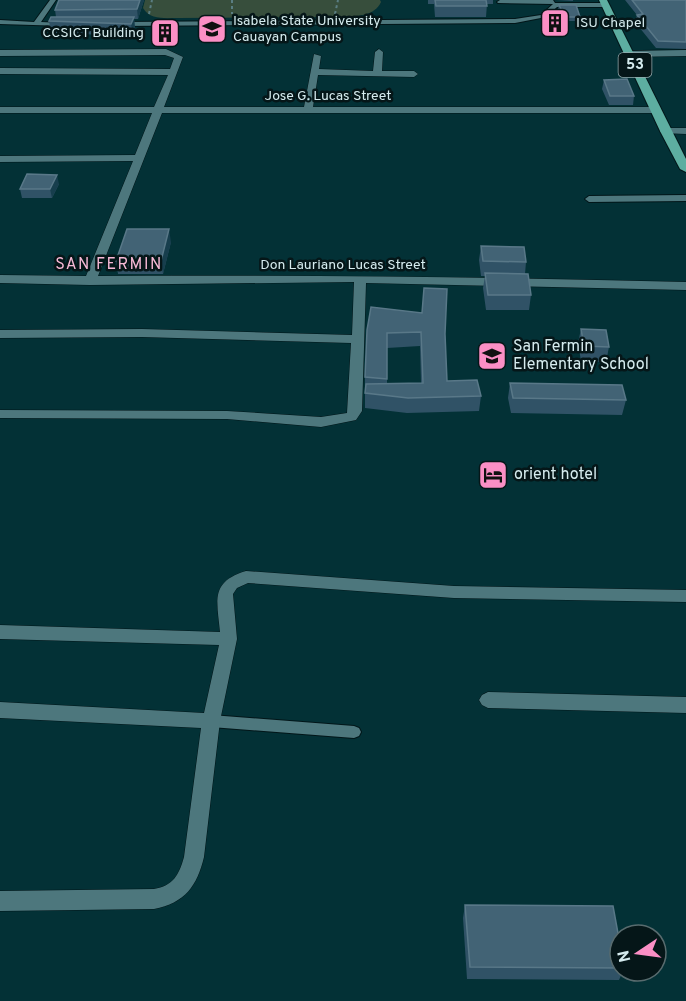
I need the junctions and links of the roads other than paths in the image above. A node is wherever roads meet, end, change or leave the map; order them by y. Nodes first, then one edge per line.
1 (53, 0) edge
2 (500, 2) dead end
3 (554, 2) edge
4 (604, 3) edge
5 (0, 22) edge
6 (36, 24) junction
7 (113, 24) edge
8 (78, 25) edge
9 (379, 52) dead end
10 (0, 53) edge
11 (686, 53) edge
12 (42, 54) junction
13 (630, 54) junction
14 (317, 56) dead end
15 (0, 71) edge
16 (21, 71) junction
17 (173, 72) junction
18 (314, 72) junction
19 (377, 74) junction
20 (414, 74) dead end
21 (308, 109) junction
22 (0, 110) edge
23 (159, 110) junction
24 (656, 110) junction
25 (665, 131) junction
26 (686, 131) edge
27 (140, 158) junction
28 (0, 159) edge
29 (686, 169) edge
30 (686, 198) edge
31 (589, 199) dead end
32 (0, 279) edge
33 (360, 280) junction
34 (90, 281) junction
35 (686, 286) edge
36 (0, 334) edge
37 (357, 339) junction
38 (0, 414) edge
39 (686, 596) edge
40 (0, 632) edge
41 (229, 639) junction
42 (488, 700) dead end
43 (686, 705) edge
44 (0, 710) edge
45 (211, 721) junction
46 (354, 732) dead end
47 (0, 901) edge

1 - 6 lane
2 - 3 lane
3 - 4 lane
3 - 7 lane
4 - 13 highway, 53
5 - 6 lane
6 - 8 lane
9 - 19 street
10 - 12 street
11 - 13 street
12 - 16 street
12 - 17 street
13 - 24 highway, 53
14 - 18 street
15 - 16 street
16 - 17 street
17 - 23 street
18 - 19 street
18 - 21 street
19 - 20 street
21 - 23 street, Jose G. Lucas Street
21 - 24 street, Jose G. Lucas Street
22 - 23 street, Jose G. Lucas Street
23 - 27 street
24 - 25 highway, 53
25 - 26 street
25 - 29 highway, 53
27 - 28 street
27 - 34 street
30 - 31 lane
32 - 34 street, Don Lauriano Lucas Street
33 - 34 street, Don Lauriano Lucas Street
33 - 35 street, Don Lauriano Lucas Street
33 - 37 street
36 - 37 street
37 - 38 street
39 - 41 street
40 - 41 street
41 - 45 street
42 - 43 street
44 - 45 street
45 - 46 lane
45 - 47 street

